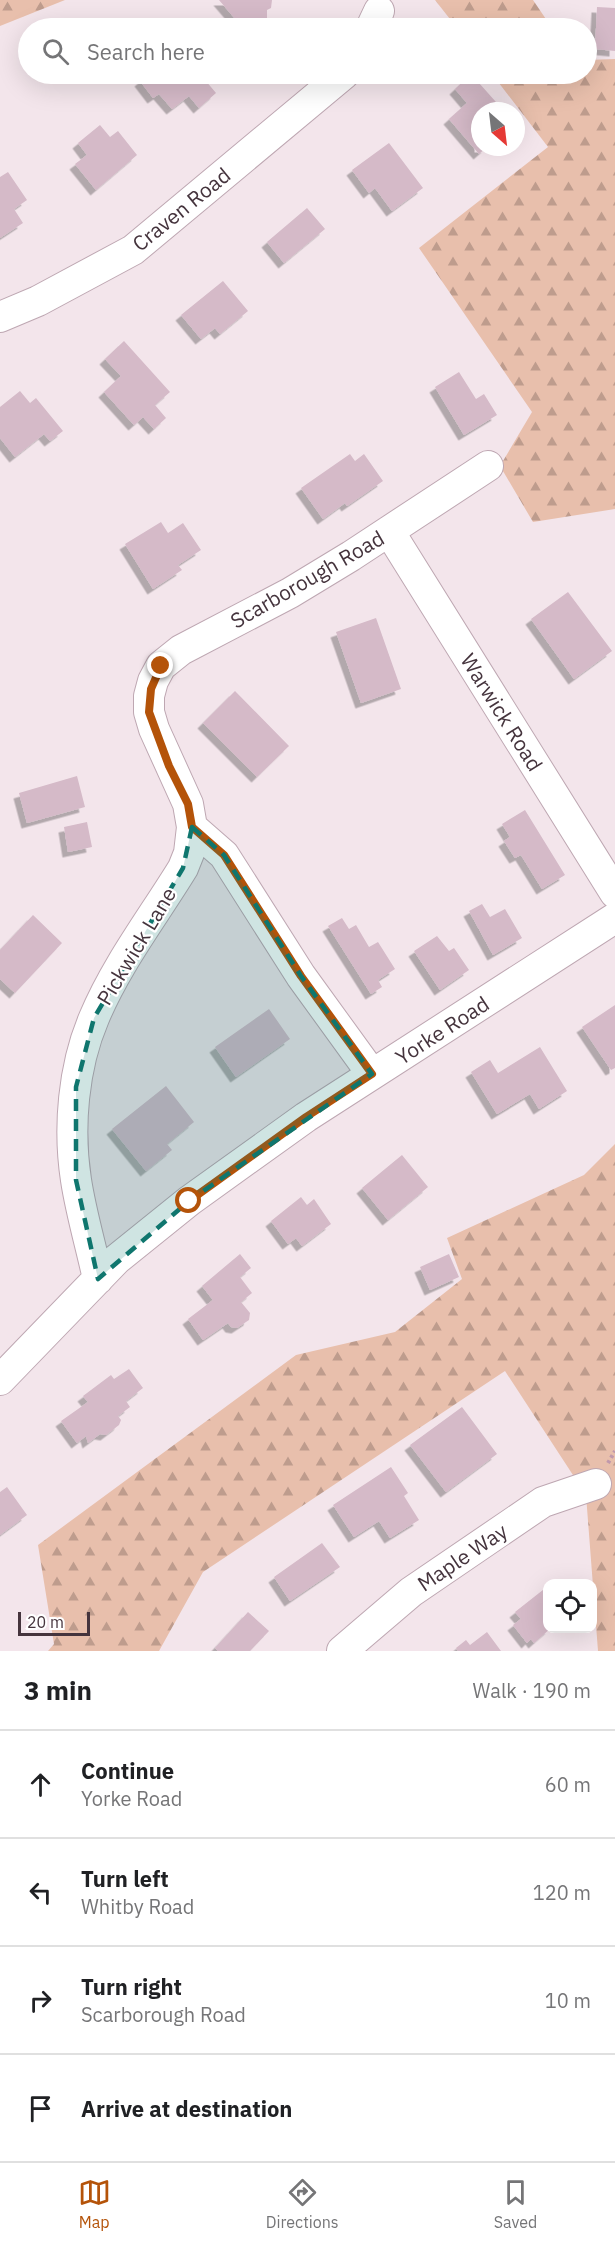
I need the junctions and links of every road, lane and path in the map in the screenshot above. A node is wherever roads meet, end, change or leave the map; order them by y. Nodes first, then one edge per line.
1 (332, 84) edge
2 (0, 317) edge
3 (488, 466) dead end
4 (389, 531) junction
5 (192, 827) junction
6 (615, 893) edge
7 (615, 918) edge
8 (372, 1074) junction
9 (98, 1279) junction
10 (0, 1380) edge
11 (596, 1484) dead end
12 (342, 1651) edge

1 - 2 street, Craven Road
3 - 4 street, Scarborough Road
4 - 5 street, Scarborough Road
4 - 6 street, Warwick Road
5 - 8 street
5 - 9 street, Pickwick Lane
7 - 8 street, Yorke Road
8 - 9 street, Yorke Road
9 - 10 street, Yorke Road
11 - 12 street, Maple Way

